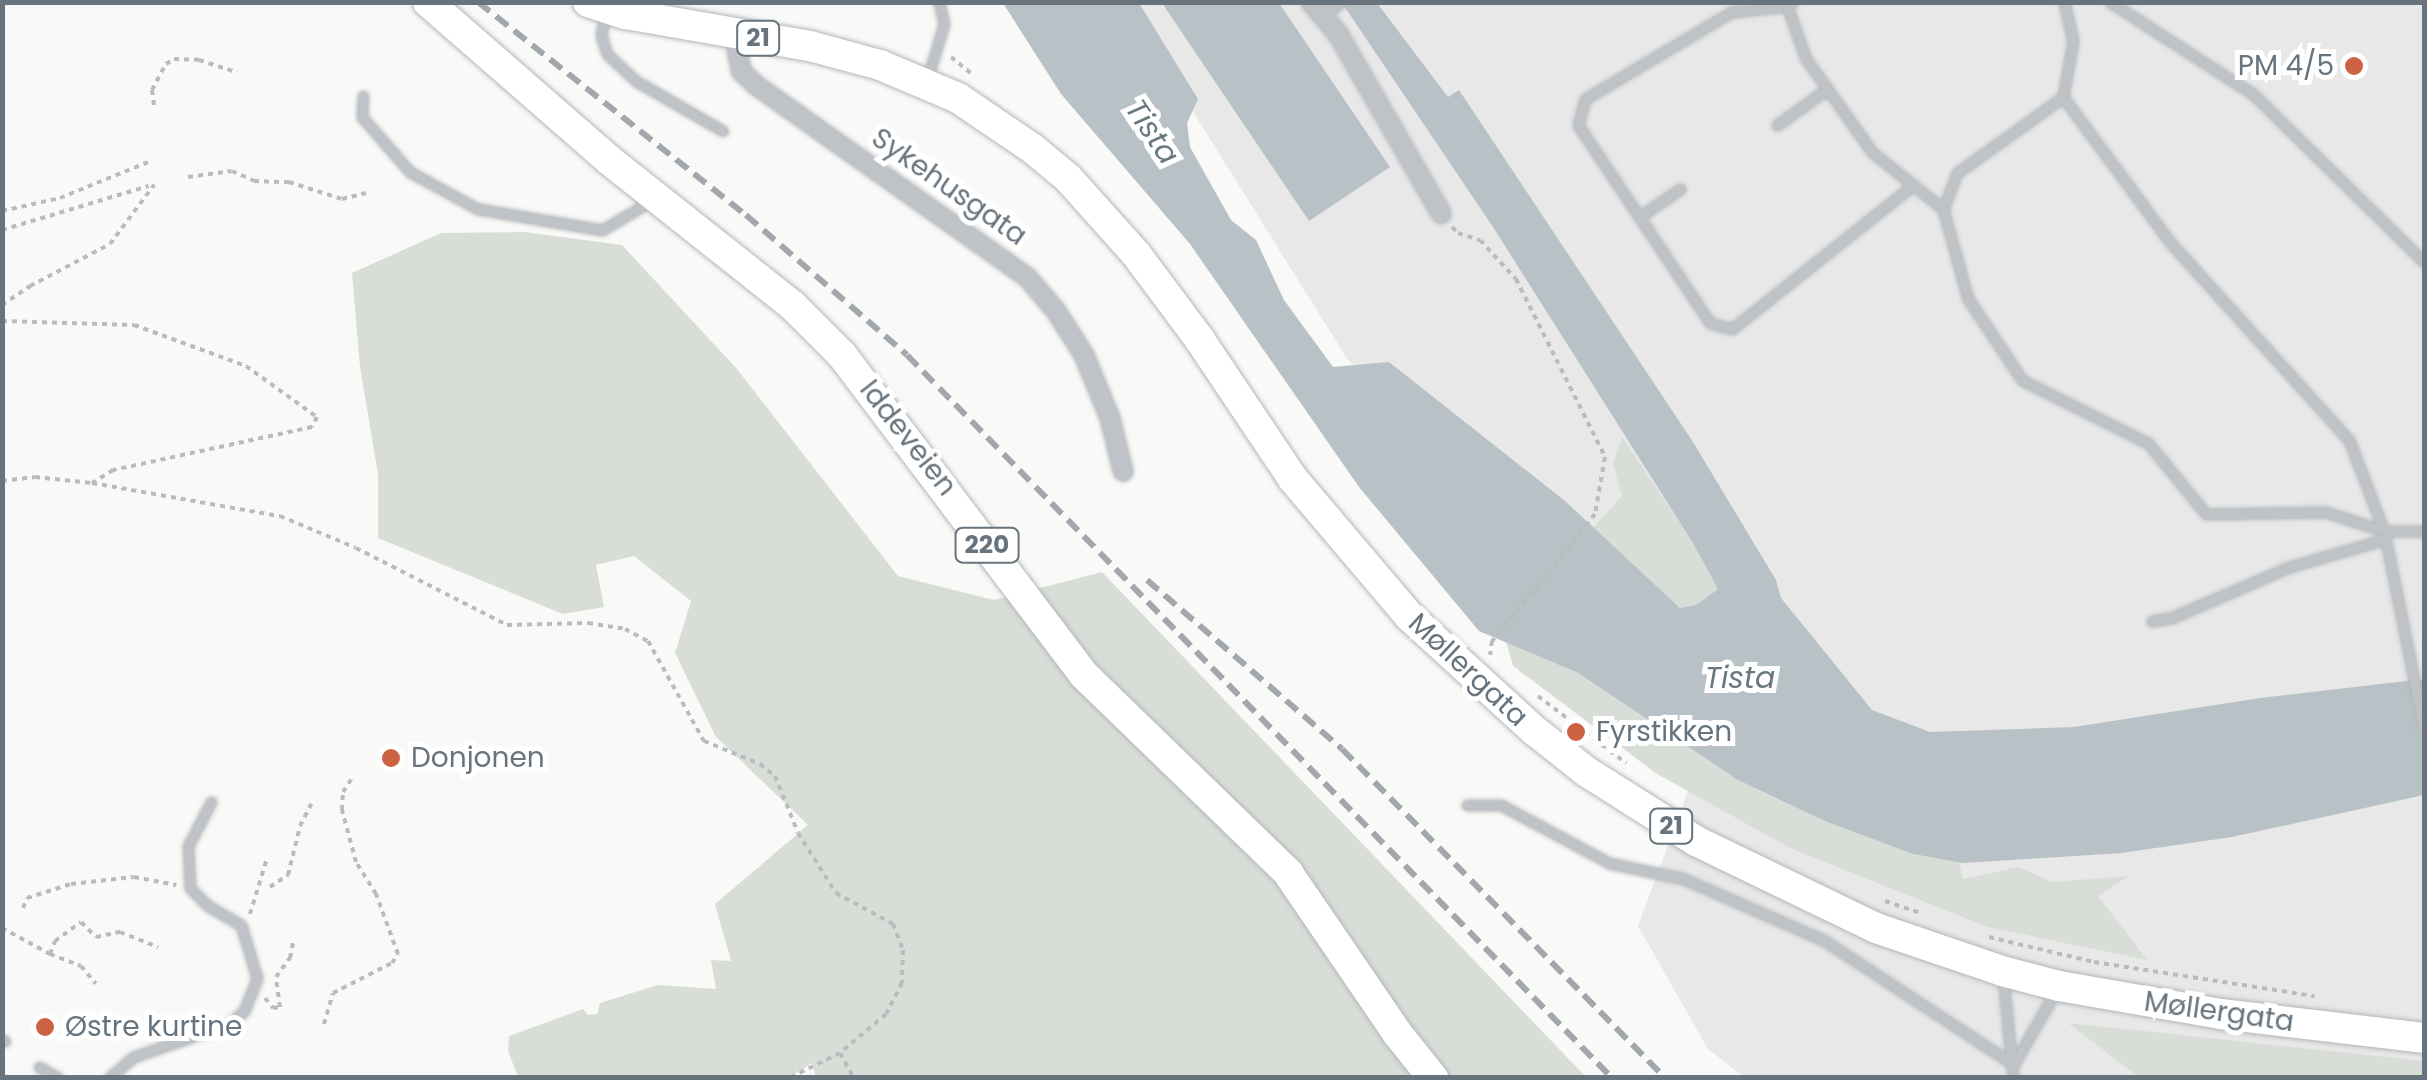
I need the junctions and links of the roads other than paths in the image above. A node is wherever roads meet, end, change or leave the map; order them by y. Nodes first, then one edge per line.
1 (428, 2) edge
2 (939, 2) edge
3 (2064, 2) edge
4 (2110, 2) edge
5 (1790, 4) edge
6 (597, 6) edge
7 (1328, 7) edge
8 (734, 34) junction
9 (926, 83) junction
10 (1827, 89) junction
11 (363, 96) dead end
12 (2063, 96) junction
13 (1777, 124) dead end
14 (723, 130) dead end
15 (1912, 185) junction
16 (1680, 190) dead end
17 (656, 195) junction
18 (1943, 209) junction
19 (1441, 214) road end
20 (1639, 216) junction
21 (2424, 262) edge
22 (1123, 471) dead end
23 (2424, 531) edge
24 (2385, 535) junction
25 (2152, 621) dead end
26 (2424, 729) edge
27 (211, 802) dead end
28 (1467, 805) dead end
29 (2002, 971) junction
30 (2059, 986) junction
31 (2424, 1038) edge
32 (2013, 1064) junction
33 (39, 1066) dead end
34 (58, 1078) edge
35 (109, 1078) edge
36 (1432, 1078) edge
37 (2012, 1078) edge

1 - 17 main road, Iddeveien / 220
2 - 9 lane
3 - 12 lane
4 - 21 lane
5 - 10 lane
5 - 20 lane
6 - 8 main road, 21
6 - 14 lane
7 - 19 street
8 - 9 main road, 21
8 - 22 street, Sykehusgata
9 - 29 main road, Møllergata / 21
10 - 13 lane
10 - 15 lane
11 - 17 lane
12 - 18 lane
12 - 24 lane
15 - 18 lane
15 - 20 lane
16 - 20 lane
17 - 36 main road, Iddeveien / 220
18 - 24 lane
23 - 24 lane
24 - 25 lane
24 - 26 lane
27 - 35 lane
28 - 32 lane
29 - 30 main road, Møllergata / 21
29 - 32 lane
30 - 31 main road, Møllergata / 21
30 - 32 lane
32 - 37 lane
33 - 34 lane

